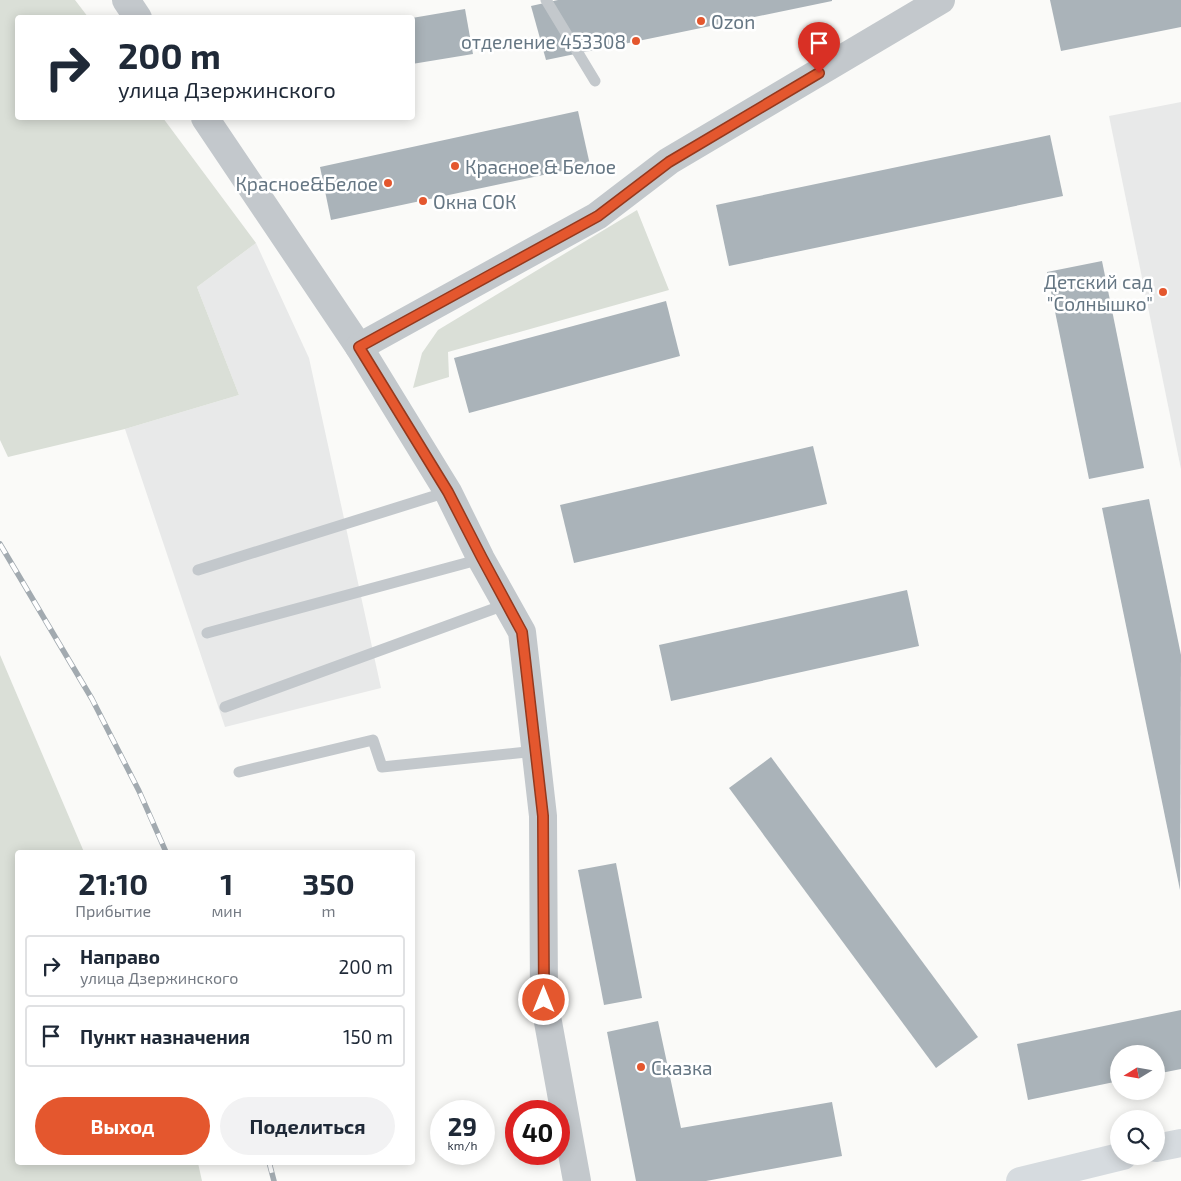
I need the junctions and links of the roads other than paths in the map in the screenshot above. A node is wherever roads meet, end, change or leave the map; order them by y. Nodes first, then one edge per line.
1 (126, 0) edge
2 (546, 0) edge
3 (941, 0) edge
4 (136, 15) edge
5 (595, 81) dead end
6 (206, 120) edge
7 (359, 347) junction
8 (448, 492) junction
9 (482, 558) junction
10 (198, 570) dead end
11 (507, 604) junction
12 (207, 633) dead end
13 (225, 707) dead end
14 (536, 751) junction
15 (239, 772) dead end
16 (1181, 1142) edge
17 (1165, 1146) edge
18 (1110, 1159) edge
19 (577, 1181) edge
20 (1020, 1181) edge

1 - 4 street
2 - 5 lane
3 - 7 street
6 - 7 street
7 - 8 street
8 - 9 street
8 - 10 lane
9 - 11 street
9 - 12 lane
11 - 13 lane
11 - 14 street
14 - 15 lane
14 - 19 street
16 - 17 main road
18 - 20 main road

